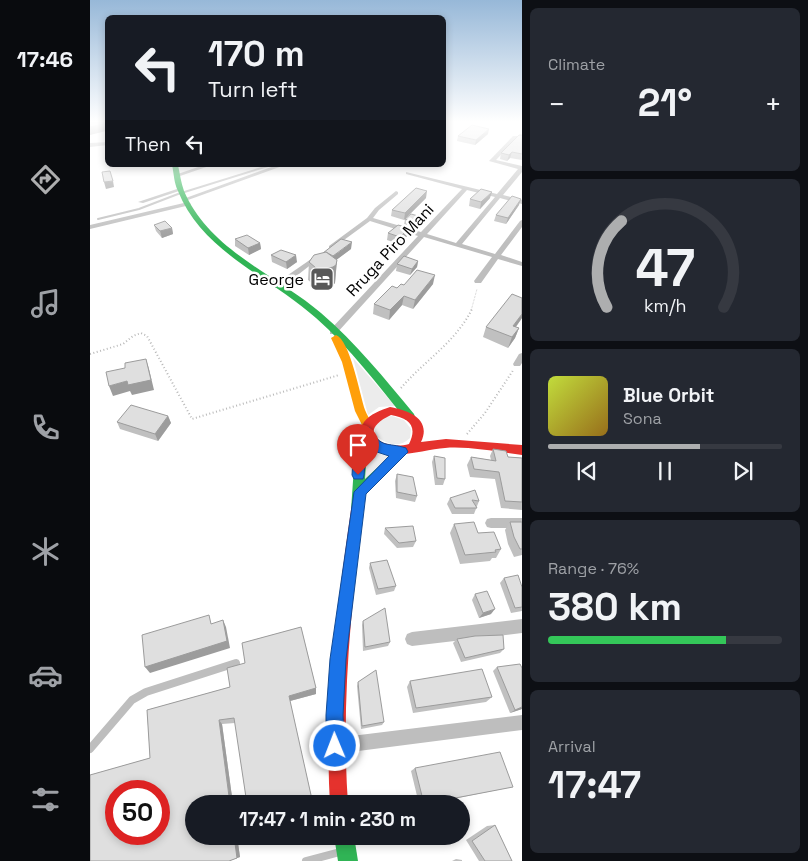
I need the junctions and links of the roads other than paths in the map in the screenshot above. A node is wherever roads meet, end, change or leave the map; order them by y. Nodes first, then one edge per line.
1 (497, 162) edge
2 (197, 167) edge
3 (276, 167) edge
4 (522, 168) edge
5 (175, 171) edge
6 (408, 173) dead end
7 (466, 188) junction
8 (396, 193) dead end
9 (498, 196) junction
10 (184, 197) junction
11 (141, 202) dead end
12 (522, 202) edge
13 (370, 219) junction
14 (522, 222) edge
15 (90, 227) edge
16 (423, 235) junction
17 (458, 245) junction
18 (497, 256) junction
19 (522, 264) edge
20 (478, 281) road end
21 (278, 286) junction
22 (334, 332) junction
23 (410, 417) junction
24 (419, 427) junction
25 (366, 428) junction
26 (446, 443) junction
27 (407, 450) junction
28 (522, 450) edge
29 (360, 492) junction
30 (491, 523) dead end
31 (522, 523) edge
32 (522, 626) edge
33 (412, 639) dead end
34 (236, 663) edge
35 (522, 722) edge
36 (335, 746) junction
37 (90, 749) edge
38 (339, 795) edge
39 (347, 856) edge
40 (306, 861) edge

1 - 4 street
2 - 5 lane
3 - 10 street
4 - 9 street
5 - 10 street
6 - 7 street
7 - 9 street
7 - 16 street, Rruga Piro Mani
8 - 13 street
9 - 12 street
9 - 17 street
10 - 11 street
10 - 15 street
10 - 21 street
13 - 16 street
13 - 21 street
14 - 18 street
16 - 17 street
16 - 22 street, Rruga Piro Mani
17 - 18 street
18 - 19 street
18 - 20 street
21 - 22 street
22 - 23 street
22 - 25 street
23 - 24 street
23 - 25 street
24 - 26 street
24 - 27 street
25 - 27 street
25 - 29 street
26 - 27 street
26 - 28 street
27 - 29 street
29 - 36 street
30 - 31 street
32 - 33 street
34 - 37 lane
35 - 36 street
36 - 38 street
39 - 40 lane

